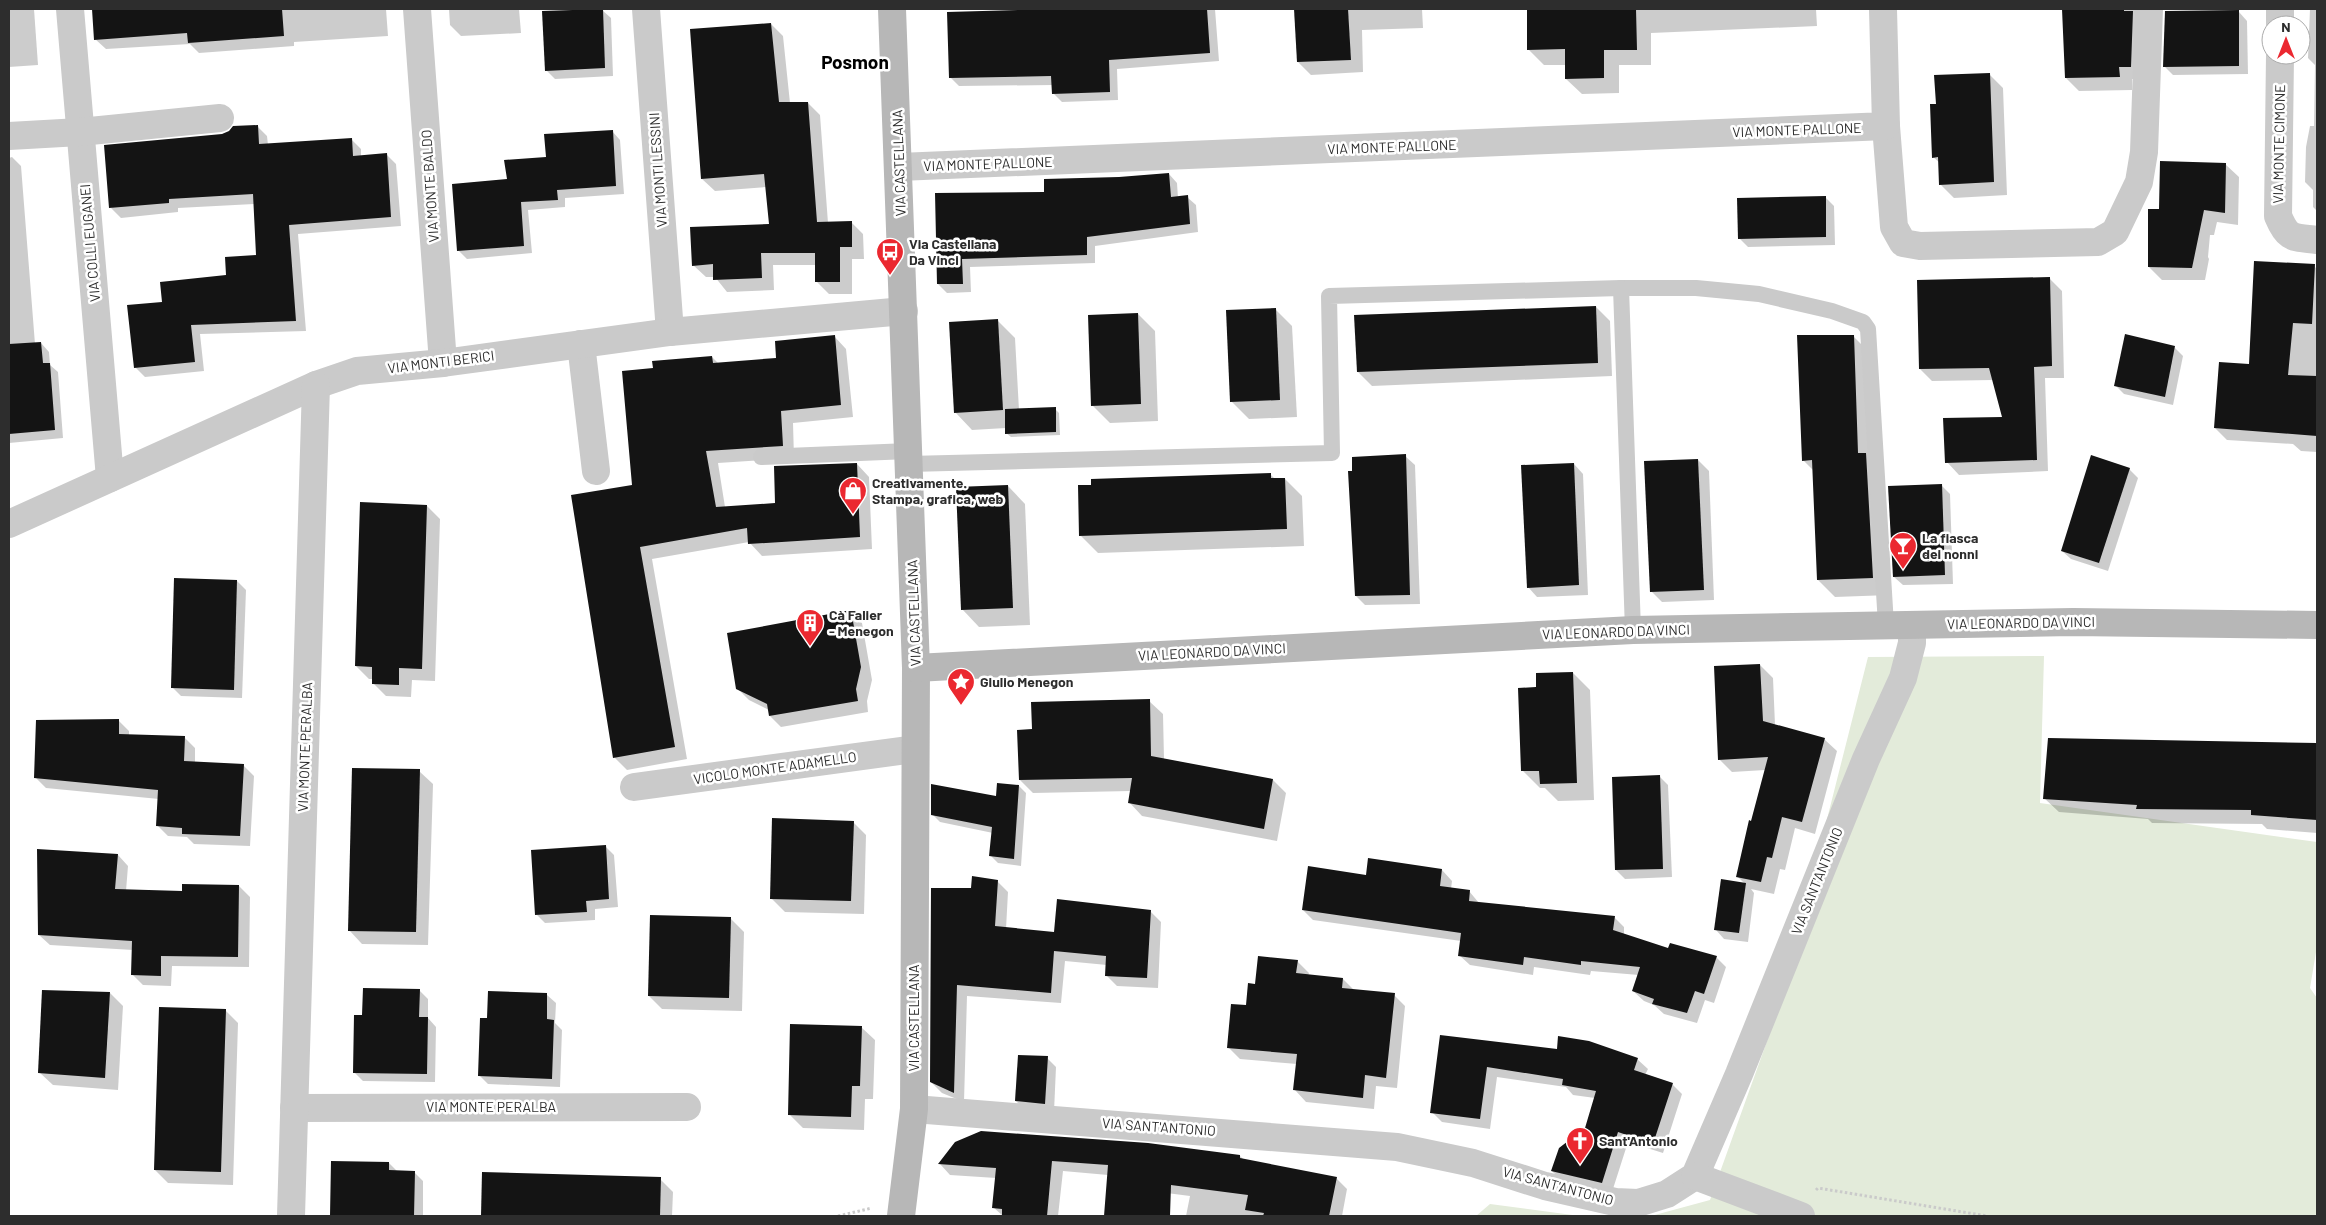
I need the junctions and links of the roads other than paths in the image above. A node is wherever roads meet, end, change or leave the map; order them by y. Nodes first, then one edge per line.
1 (70, 9) edge
2 (417, 9) edge
3 (646, 9) edge
4 (892, 9) edge
5 (1883, 9) edge
6 (2149, 9) edge
7 (2280, 65) edge
8 (220, 118) dead end
9 (1886, 126) junction
10 (80, 132) junction
11 (9, 136) edge
12 (899, 167) junction
13 (2317, 240) edge
14 (1621, 288) junction
15 (904, 311) junction
16 (670, 332) junction
17 (581, 344) junction
18 (443, 363) junction
19 (316, 385) junction
20 (761, 456) dead end
21 (909, 457) junction
22 (596, 471) dead end
23 (110, 478) junction
24 (9, 524) edge
25 (1899, 625) junction
26 (2317, 625) edge
27 (1633, 630) junction
28 (916, 668) junction
29 (916, 749) junction
30 (634, 787) dead end
31 (687, 1107) dead end
32 (294, 1108) junction
33 (914, 1109) junction
34 (1695, 1176) junction
35 (1795, 1214) edge
36 (291, 1216) edge
37 (901, 1216) edge

1 - 10 street, VIA COLLI EUGANEI
2 - 18 street, VIA MONTE BALDO
3 - 16 street, VIA MONTI LESSINI
4 - 12 street, VIA CASTELLANA
5 - 9 street
6 - 9 street
7 - 13 street, VIA MONTE CIMONE
8 - 10 street
9 - 12 street, VIA MONTE PALLONE
10 - 11 street
10 - 23 street, VIA COLLI EUGANEI
12 - 15 street, VIA CASTELLANA
14 - 21 lane
14 - 25 lane
14 - 27 lane
15 - 16 street, VIA MONTI BERICI
15 - 21 street, VIA CASTELLANA
16 - 17 street, VIA MONTI BERICI
17 - 18 street, VIA MONTI BERICI
17 - 22 street
18 - 19 street, VIA MONTI BERICI
19 - 23 street, VIA MONTI BERICI
19 - 32 street, VIA MONTE PERALBA
20 - 21 lane
21 - 28 street, VIA CASTELLANA
23 - 24 street, VIA MONTI BERICI
25 - 26 street, VIA LEONARDO DA VINCI
25 - 27 street, VIA LEONARDO DA VINCI
25 - 34 street, VIA SANT'ANTONIO
27 - 28 street, VIA LEONARDO DA VINCI
28 - 29 street, VIA CASTELLANA
29 - 30 street, VICOLO MONTE ADAMELLO
29 - 33 street, VIA CASTELLANA
31 - 32 street, VIA MONTE PERALBA
32 - 36 street, VIA MONTE PERALBA
33 - 34 street, VIA SANT'ANTONIO
33 - 37 street, VIA CASTELLANA
34 - 35 street

